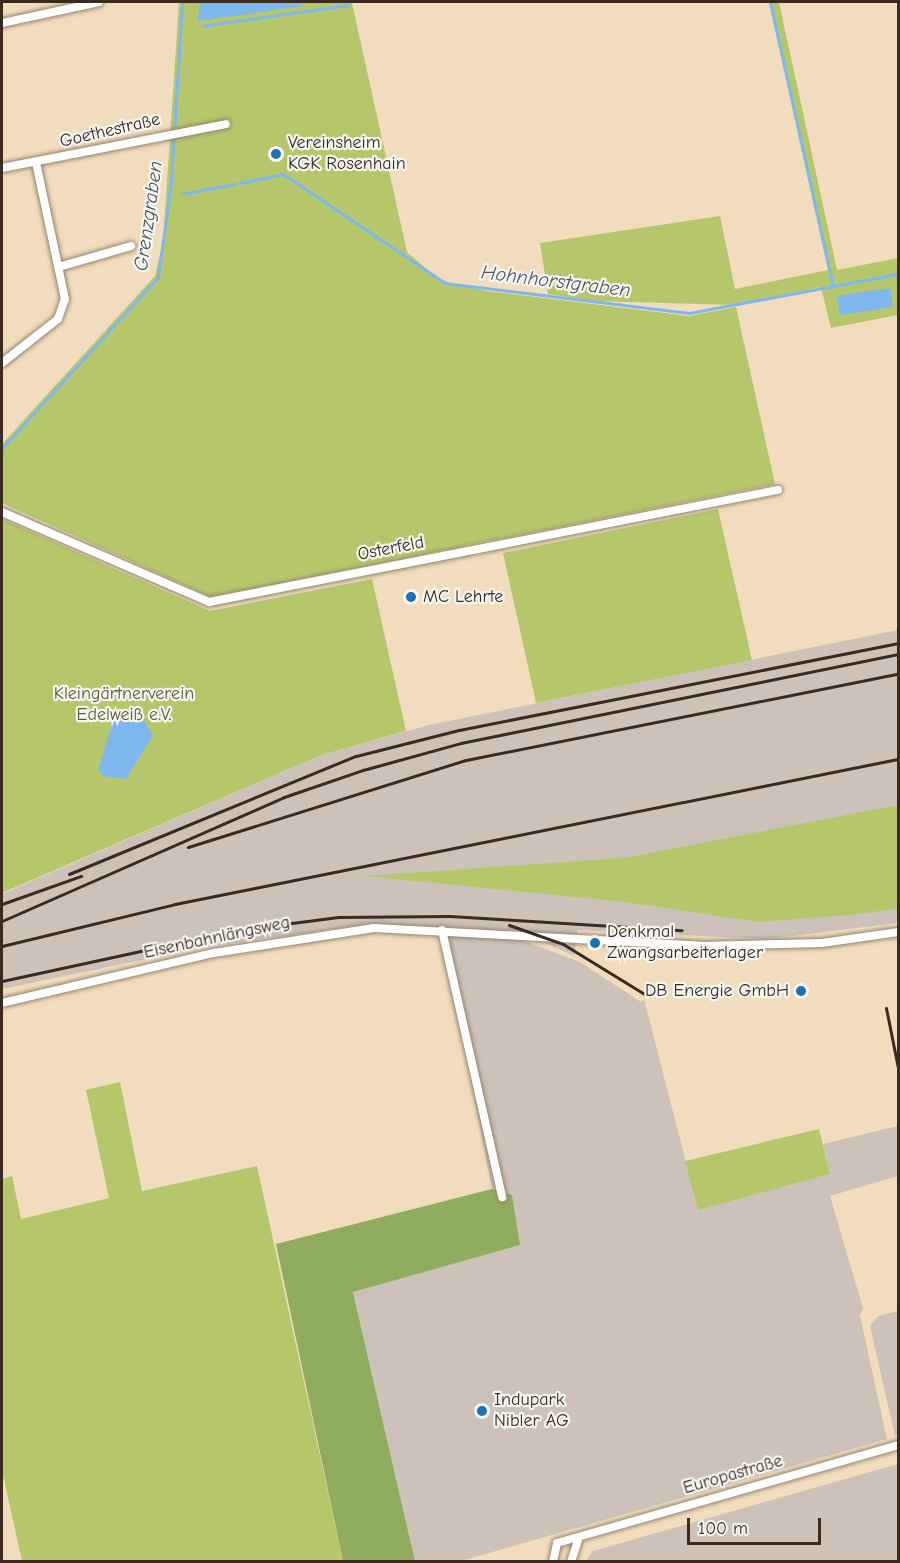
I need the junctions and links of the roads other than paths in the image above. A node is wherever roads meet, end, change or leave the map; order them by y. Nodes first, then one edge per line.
1 (99, 2) edge
2 (2, 23) edge
3 (226, 124) dead end
4 (36, 163) junction
5 (2, 168) edge
6 (131, 246) dead end
7 (62, 266) junction
8 (2, 363) edge
9 (778, 490) dead end
10 (2, 512) edge
11 (442, 930) junction
12 (898, 932) edge
13 (2, 1003) edge
14 (502, 1197) dead end
15 (898, 1444) edge
16 (578, 1540) junction
17 (553, 1562) edge
18 (571, 1562) edge

1 - 2 street
3 - 4 street, Goethestraße
4 - 5 street, Goethestraße
4 - 7 street
6 - 7 street
7 - 8 street
9 - 10 street, Osterfeld
11 - 12 street, Eisenbahnlängsweg
11 - 13 street, Eisenbahnlängsweg
11 - 14 street
15 - 16 street, Europastraße
16 - 17 street, Europastraße
16 - 18 street

